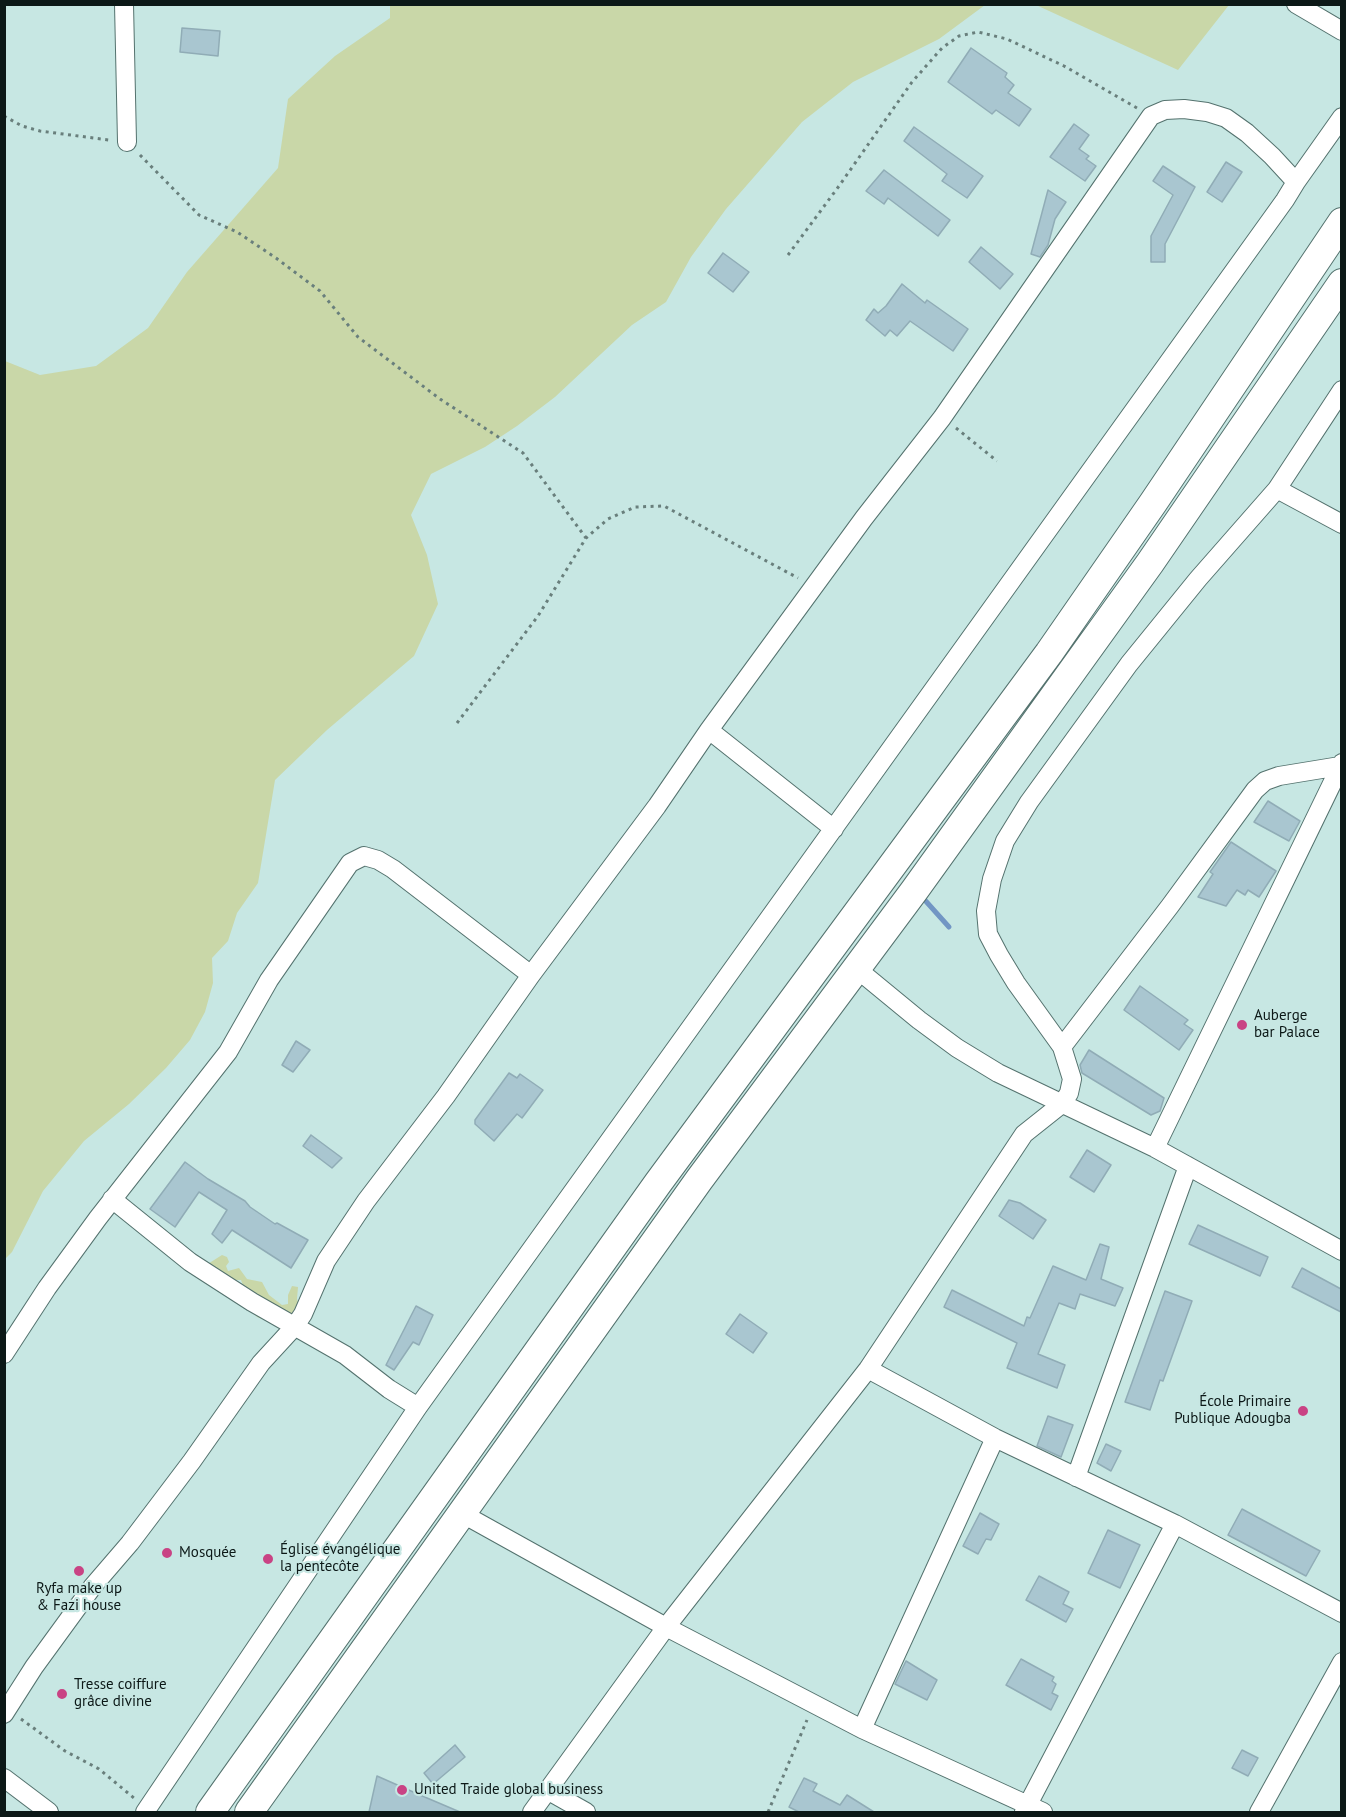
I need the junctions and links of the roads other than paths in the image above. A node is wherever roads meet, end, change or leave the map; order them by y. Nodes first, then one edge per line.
1 (124, 4) edge
2 (1296, 4) edge
3 (1341, 31) edge
4 (1341, 117) edge
5 (127, 142) road end
6 (1296, 182) junction
7 (1339, 232) edge
8 (1341, 283) edge
9 (1341, 390) edge
10 (1277, 489) junction
11 (1341, 524) edge
12 (709, 730) junction
13 (1341, 764) edge
14 (834, 829) junction
15 (857, 969) junction
16 (531, 975) junction
17 (1062, 1047) junction
18 (1063, 1103) junction
19 (1155, 1148) junction
20 (1188, 1166) junction
21 (112, 1199) junction
22 (1340, 1246) edge
23 (295, 1326) junction
24 (4, 1354) edge
25 (868, 1369) junction
26 (418, 1407) junction
27 (995, 1438) junction
28 (1076, 1477) junction
29 (460, 1514) junction
30 (1175, 1524) junction
31 (1341, 1613) edge
32 (666, 1627) junction
33 (1341, 1662) edge
34 (6, 1712) edge
35 (862, 1729) junction
36 (4, 1778) edge
37 (547, 1790) junction
38 (1031, 1810) edge
39 (146, 1811) edge
40 (49, 1812) edge
41 (210, 1812) edge
42 (249, 1812) edge
43 (532, 1812) edge
44 (586, 1812) edge
45 (1259, 1812) edge

1 - 5 street
2 - 3 street
4 - 6 street
6 - 12 street
6 - 14 street
7 - 41 main road
8 - 15 main road
9 - 10 street
10 - 11 street
10 - 17 street
12 - 14 street
12 - 16 street
13 - 17 street
13 - 19 street
14 - 26 street
15 - 18 street
15 - 29 main road
16 - 21 street
16 - 23 street
17 - 18 street
18 - 19 street
18 - 25 street
19 - 20 street
20 - 22 street
20 - 28 street
21 - 23 street
21 - 24 street
23 - 26 street
23 - 34 street
25 - 27 street
25 - 32 street
26 - 39 street
27 - 28 street
27 - 35 street
28 - 30 street
29 - 32 street
29 - 42 main road
30 - 31 street
30 - 38 street
32 - 35 street
32 - 37 street
33 - 45 street
35 - 38 street
36 - 40 street
37 - 43 street
37 - 44 street

